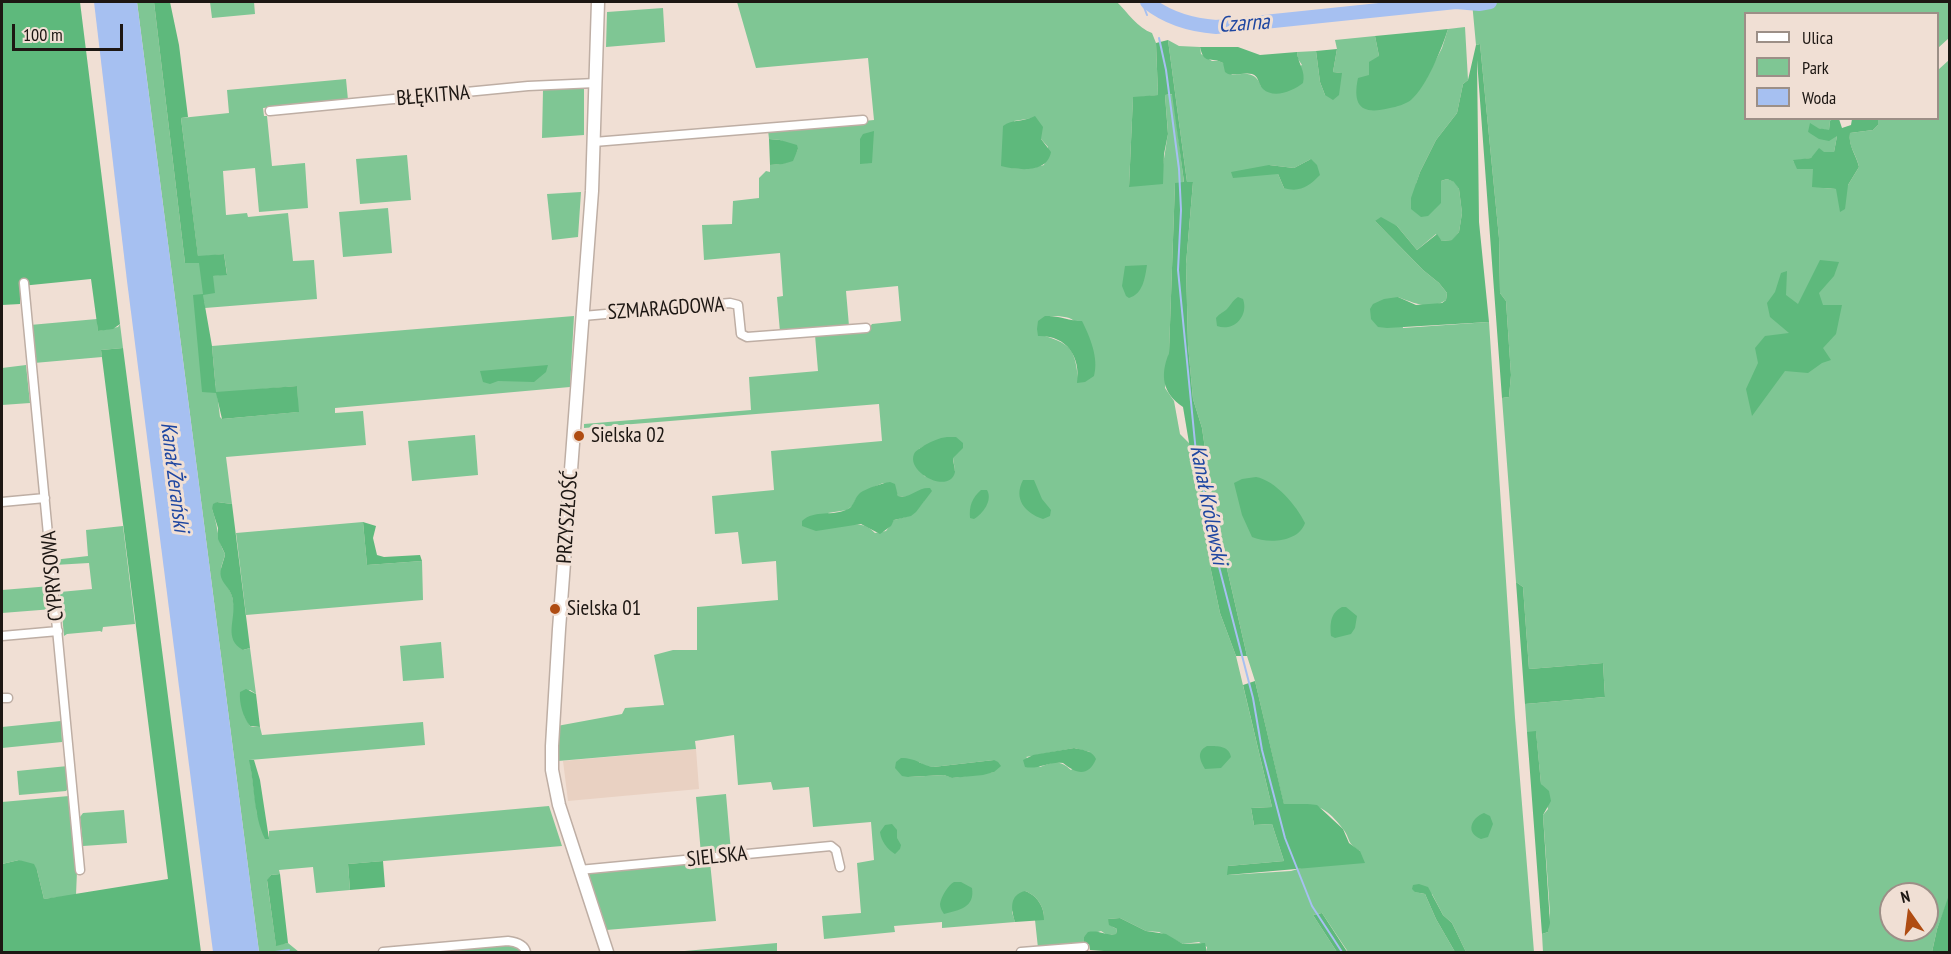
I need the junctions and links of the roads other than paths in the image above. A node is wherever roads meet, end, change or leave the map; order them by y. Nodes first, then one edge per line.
1 (598, 2) edge
2 (596, 83) junction
3 (270, 111) dead end
4 (863, 120) dead end
5 (594, 142) junction
6 (24, 283) dead end
7 (583, 316) junction
8 (866, 328) dead end
9 (45, 498) junction
10 (2, 502) edge
11 (58, 631) junction
12 (2, 636) edge
13 (840, 867) dead end
14 (80, 870) dead end
15 (579, 870) junction
16 (1084, 947) dead end
17 (383, 952) edge
18 (526, 952) edge
19 (608, 952) edge
20 (1021, 952) edge

1 - 2 street, PRZYSZŁOŚĆ
2 - 3 street, BŁĘKITNA
2 - 5 street, PRZYSZŁOŚĆ
4 - 5 street
5 - 7 street, PRZYSZŁOŚĆ
6 - 9 street, CYPRYSOWA
7 - 8 street, SZMARAGDOWA
7 - 15 street, PRZYSZŁOŚĆ
9 - 10 street
9 - 11 street, CYPRYSOWA
11 - 12 street
11 - 14 street, CYPRYSOWA
13 - 15 street, SIELSKA
15 - 19 street, PRZYSZŁOŚĆ
16 - 20 street
17 - 18 street

